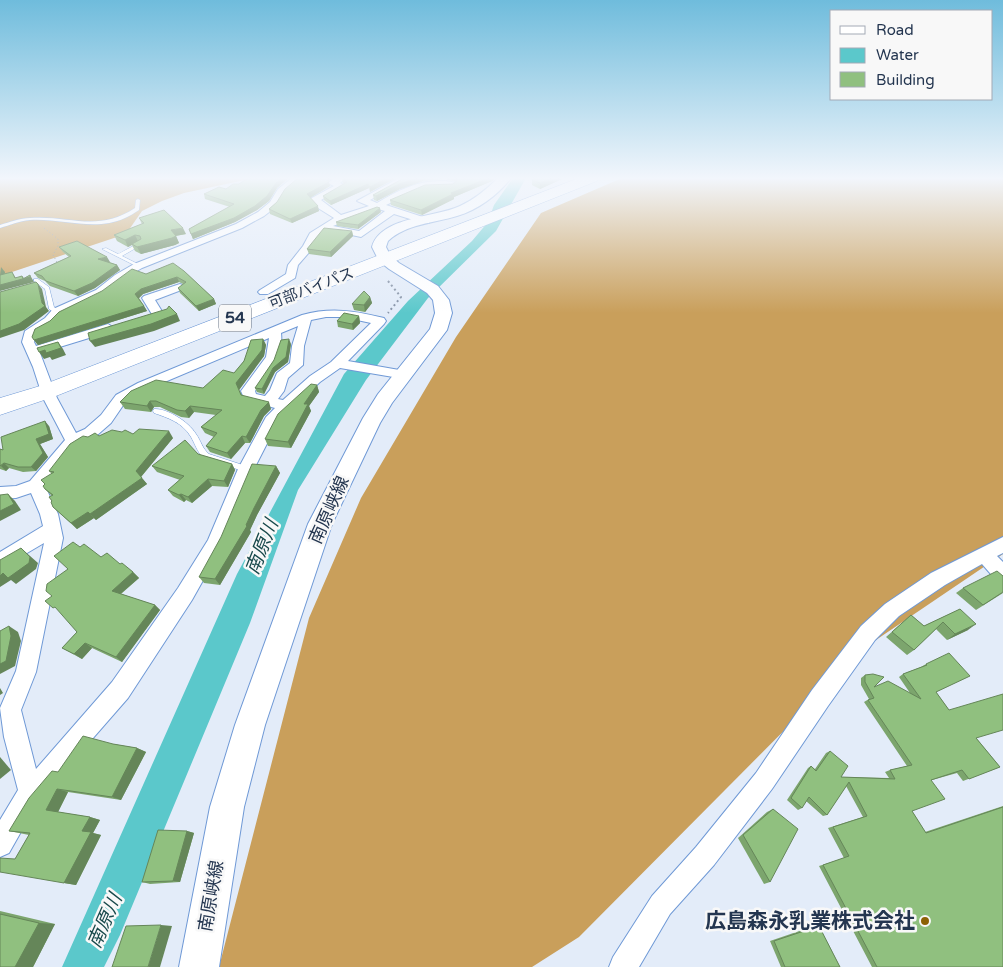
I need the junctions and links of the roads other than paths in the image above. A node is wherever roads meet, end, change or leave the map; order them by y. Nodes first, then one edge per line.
1 (15, 223) edge
2 (244, 223) edge
3 (329, 223) edge
4 (373, 223) edge
5 (417, 223) edge
6 (476, 223) edge
7 (0, 227) edge
8 (322, 228) junction
9 (141, 244) edge
10 (104, 250) dead end
11 (118, 256) junction
12 (385, 259) junction
13 (138, 266) junction
14 (32, 286) edge
15 (180, 286) edge
16 (264, 292) dead end
17 (57, 312) junction
18 (157, 313) edge
19 (306, 318) junction
20 (123, 324) edge
21 (276, 331) junction
22 (34, 352) junction
23 (342, 366) junction
24 (393, 373) junction
25 (48, 391) junction
26 (277, 403) junction
27 (0, 407) edge
28 (156, 411) dead end
29 (73, 441) junction
30 (246, 468) junction
31 (36, 485) junction
32 (0, 492) edge
33 (52, 529) junction
34 (994, 550) edge
35 (0, 561) edge
36 (1003, 574) edge
37 (5, 712) edge
38 (31, 792) junction
39 (0, 844) edge
40 (198, 967) edge
41 (623, 967) edge

1 - 7 lane
2 - 13 street
3 - 8 street
4 - 8 street
5 - 12 main road
6 - 12 highway, 可部バイパス / 54
8 - 16 street
9 - 11 lane
10 - 11 lane
11 - 13 lane
12 - 24 main road, 南原峡線
12 - 25 highway, 可部バイパス / 54
13 - 17 street
14 - 17 lane
15 - 18 street
17 - 22 street
19 - 21 street
19 - 23 street
19 - 26 street
20 - 22 street
21 - 26 street
21 - 29 street
22 - 25 street
23 - 24 street
23 - 26 street
24 - 40 main road, 南原峡線
25 - 27 highway, 可部バイパス / 54
25 - 29 street
26 - 30 street
28 - 30 lane
29 - 31 street
30 - 38 street
31 - 32 street
31 - 33 street
33 - 35 street
33 - 37 street
34 - 36 street
34 - 41 street
37 - 38 street
38 - 39 street

